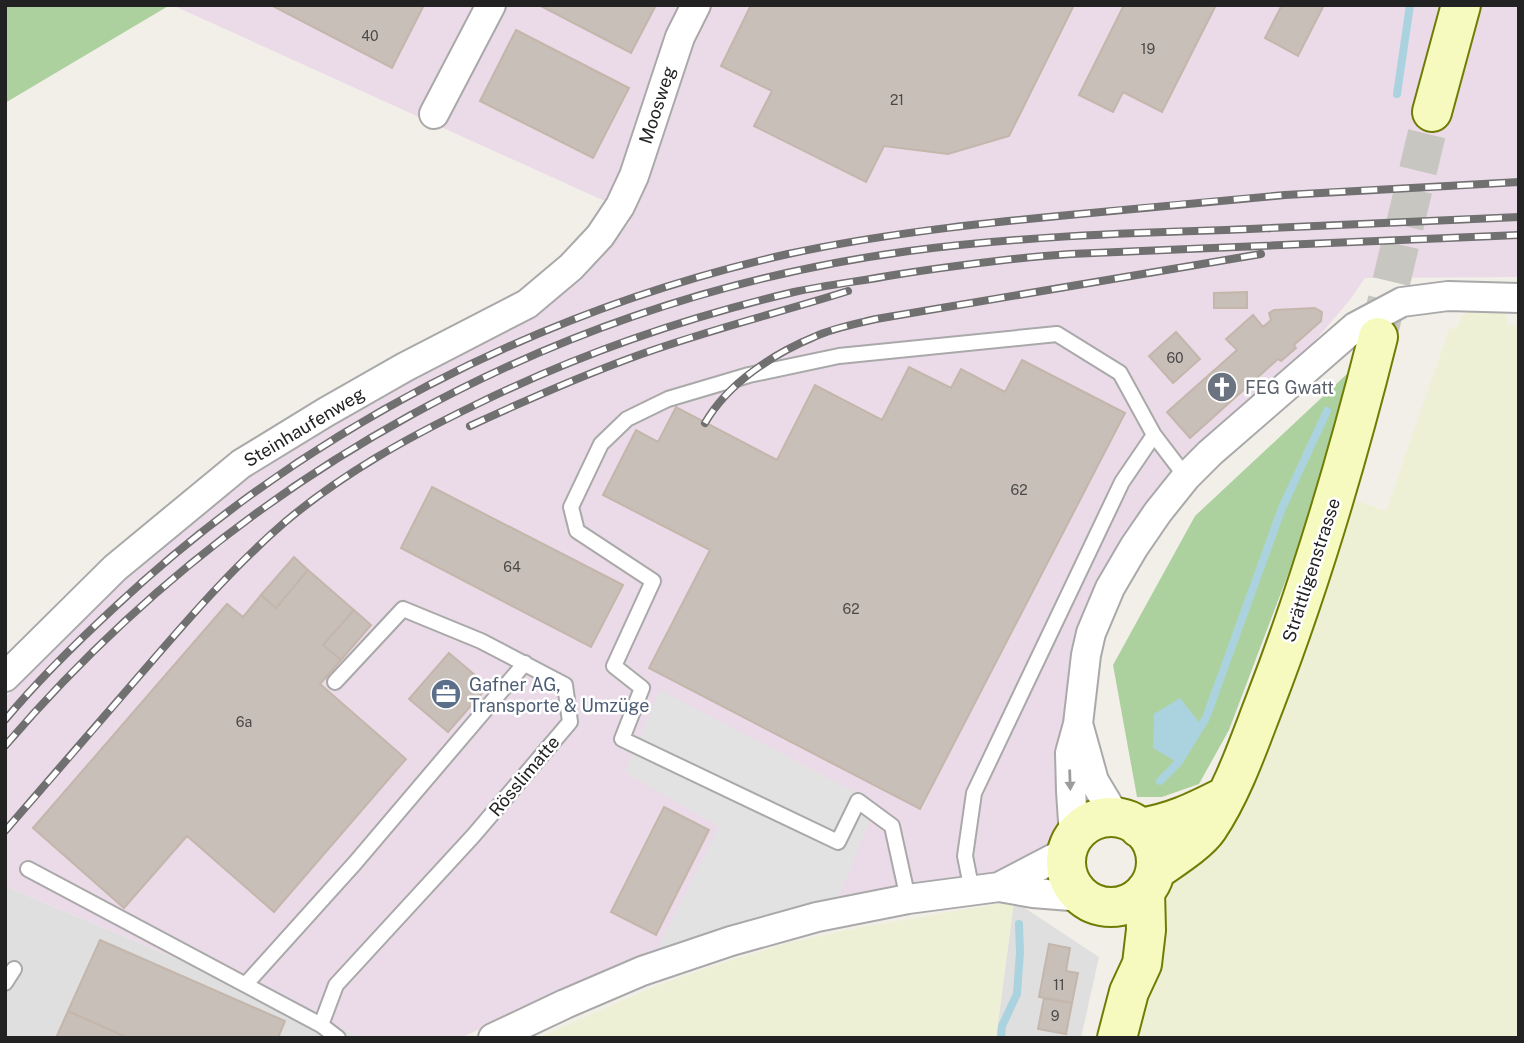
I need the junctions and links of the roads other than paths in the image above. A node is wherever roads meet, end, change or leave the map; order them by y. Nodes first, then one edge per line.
1 (491, 5) edge
2 (696, 5) edge
3 (1461, 5) edge
4 (1432, 111) tunnel mouth
5 (434, 114) dead end
6 (620, 206) joint
7 (1519, 298) edge
8 (1378, 337) tunnel mouth
9 (1154, 435) junction
10 (1186, 477) junction
11 (525, 663) junction
12 (5, 677) edge
13 (335, 682) dead end
14 (1078, 724) junction
15 (1226, 796) junction
16 (1130, 823) junction
17 (1071, 844) junction
18 (28, 869) dead end
19 (1150, 881) junction
20 (986, 889) junction
21 (908, 899) junction
22 (1093, 902) junction
23 (14, 968) dead end
24 (5, 983) edge
25 (246, 984) junction
26 (1129, 992) junction
27 (321, 1025) junction
28 (338, 1038) edge
29 (493, 1038) edge
30 (1117, 1038) edge

1 - 5 street
2 - 6 street, Moosweg
3 - 4 main road
6 - 12 street, Steinhaufenweg
7 - 10 street
8 - 15 main road, Strättligenstrasse
9 - 10 lane
9 - 20 lane
9 - 21 lane
10 - 14 street
11 - 13 lane, Rösslimatte
11 - 25 lane
11 - 27 lane, Rösslimatte
14 - 16 street
14 -> 17 street
15 - 16 main road
15 - 19 main road, Strättligenstrasse
16 - 17 main road
16 - 19 main road
17 - 20 street
17 - 22 main road
18 - 25 lane
19 - 22 main road
19 - 26 main road
20 - 21 street
20 - 22 street
21 - 29 street
22 - 26 main road
23 - 24 lane
25 - 27 lane
26 - 30 main road
27 - 28 lane

